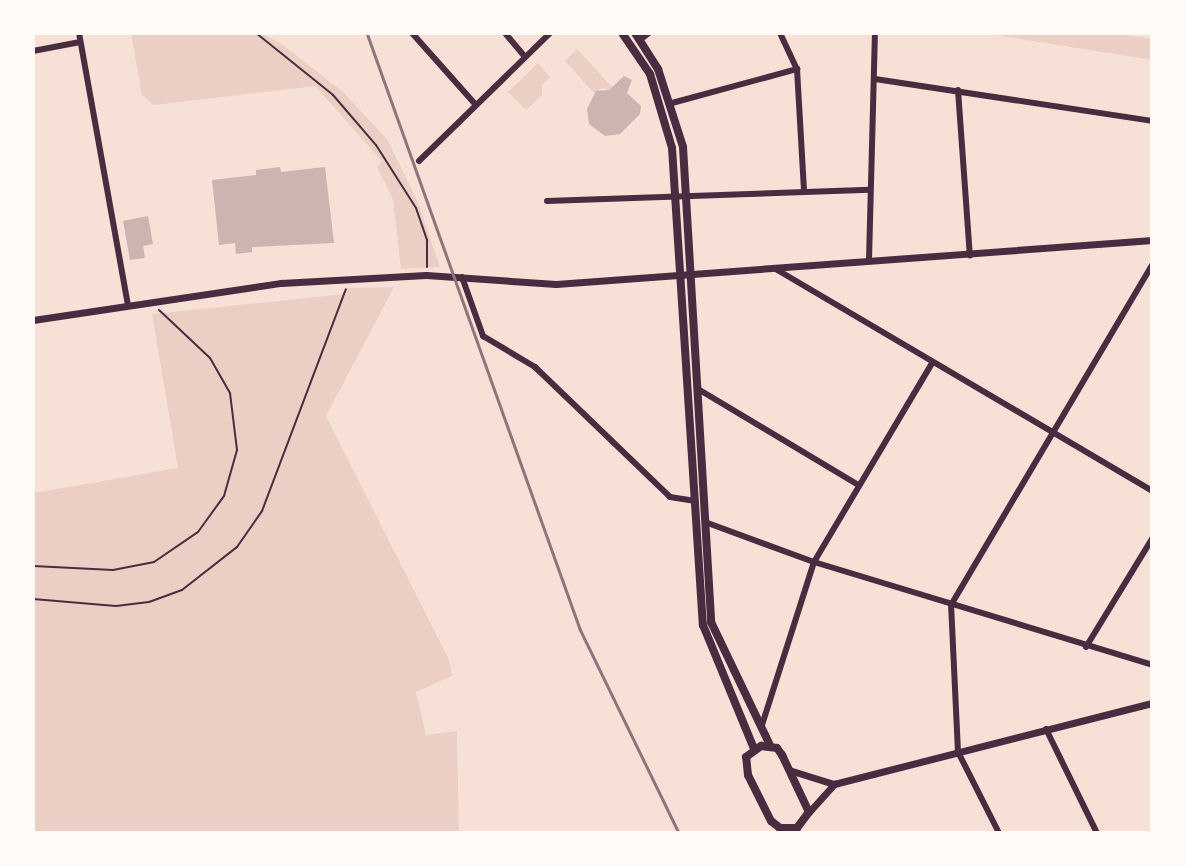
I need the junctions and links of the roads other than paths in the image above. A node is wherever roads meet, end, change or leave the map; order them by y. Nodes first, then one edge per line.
1 (79, 33) edge
2 (412, 33) edge
3 (505, 33) edge
4 (550, 33) edge
5 (622, 33) edge
6 (649, 33) edge
7 (780, 33) edge
8 (875, 33) edge
9 (636, 40) edge
10 (80, 42) junction
11 (33, 51) edge
12 (525, 57) junction
13 (797, 69) junction
14 (875, 79) junction
15 (958, 90) junction
16 (672, 103) junction
17 (475, 104) junction
18 (663, 106) junction
19 (1152, 121) edge
20 (419, 161) dead end
21 (870, 190) junction
22 (804, 192) junction
23 (676, 196) junction
24 (686, 198) junction
25 (547, 201) dead end
26 (1152, 240) edge
27 (970, 256) junction
28 (869, 260) junction
29 (1152, 265) edge
30 (774, 268) junction
31 (692, 274) junction
32 (681, 275) junction
33 (462, 277) junction
34 (128, 304) junction
35 (33, 320) edge
36 (932, 363) junction
37 (698, 389) junction
38 (687, 390) junction
39 (1051, 432) junction
40 (857, 484) junction
41 (1152, 491) edge
42 (694, 501) junction
43 (705, 522) junction
44 (1152, 539) edge
45 (814, 562) junction
46 (951, 605) junction
47 (1086, 647) junction
48 (1152, 665) edge
49 (1152, 703) edge
50 (761, 728) junction
51 (1046, 729) junction
52 (770, 746) junction
53 (754, 749) junction
54 (958, 752) junction
55 (789, 770) junction
56 (834, 784) junction
57 (809, 812) junction
58 (786, 831) edge
59 (999, 833) edge
60 (1097, 833) edge

1 - 10 street
2 - 17 street
3 - 12 street
4 - 12 street
5 - 9 main road
6 - 9 street
7 - 13 street
8 - 14 street
9 - 16 main road
9 - 18 main road
10 - 11 street
10 - 34 street
12 - 17 street
13 - 16 street
13 - 22 street
14 - 15 street
14 - 21 street
15 - 19 street
15 - 27 street
16 - 18 street
16 - 24 main road
17 - 20 street
18 - 23 main road
21 - 22 street
21 - 28 street
22 - 24 street
23 - 24 street
23 - 25 street
23 - 32 main road
24 - 31 main road
26 - 27 street
27 - 28 street
28 - 30 street
29 - 39 street
30 - 31 street
30 - 36 street
31 - 32 street
31 - 37 main road
32 - 33 street
32 - 38 main road
33 - 34 street
33 - 42 street
34 - 35 street
36 - 39 street
36 - 40 street
37 - 38 street
37 - 40 street
37 - 43 main road
38 - 42 main road
39 - 41 street
39 - 46 street
40 - 45 street
42 - 53 main road
43 - 45 street
43 - 50 main road
44 - 47 street
45 - 46 street
45 - 50 street
46 - 47 street
46 - 54 street
47 - 48 street
49 - 51 street
50 - 52 main road
51 - 54 street
51 - 60 street
52 - 53 main road
52 - 55 main road
53 - 58 main road
54 - 56 street
54 - 59 street
55 - 56 street
55 - 57 main road
56 - 57 street
57 - 58 main road

